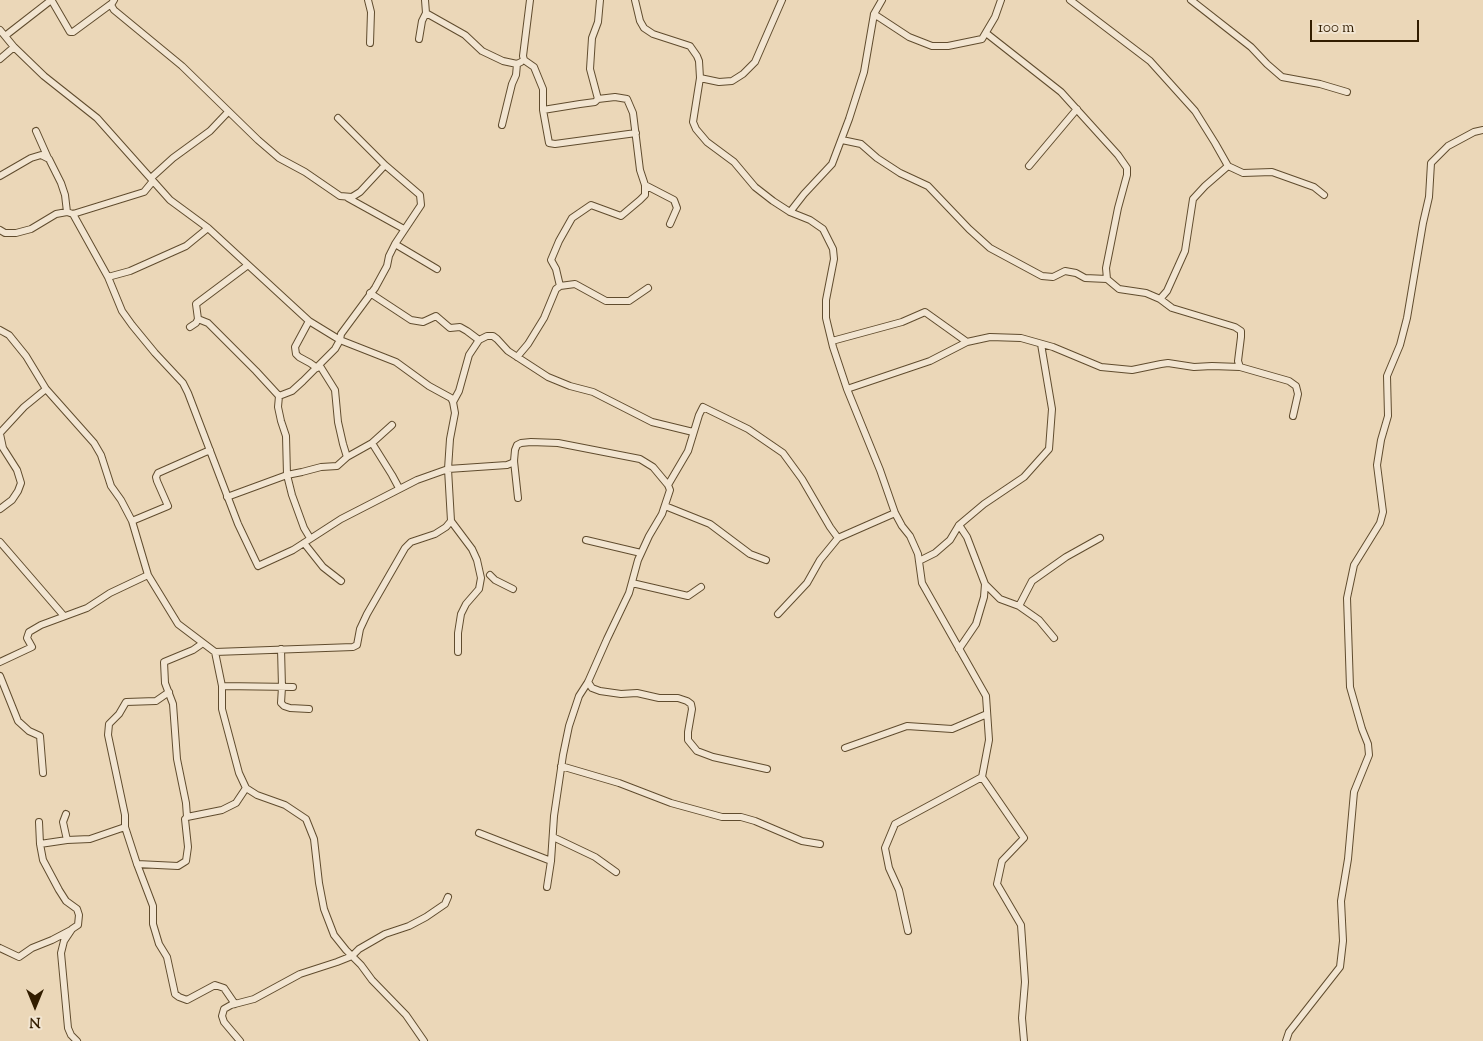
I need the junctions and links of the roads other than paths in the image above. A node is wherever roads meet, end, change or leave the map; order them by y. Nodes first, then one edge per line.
1 (368, 0) edge
2 (425, 0) edge
3 (530, 0) edge
4 (600, 0) edge
5 (635, 0) edge
6 (782, 0) edge
7 (882, 0) edge
8 (1001, 0) edge
9 (1070, 0) edge
10 (1191, 0) edge
11 (113, 2) edge
12 (426, 13) junction
13 (874, 14) junction
14 (2, 33) edge
15 (986, 33) junction
16 (419, 39) dead end
17 (370, 43) dead end
18 (14, 47) junction
19 (0, 59) edge
20 (524, 60) junction
21 (517, 64) junction
22 (700, 78) junction
23 (1347, 92) dead end
24 (598, 99) junction
25 (1077, 109) junction
26 (543, 110) junction
27 (228, 112) junction
28 (338, 118) dead end
29 (502, 125) dead end
30 (36, 130) dead end
31 (1483, 130) edge
32 (636, 133) junction
33 (842, 140) junction
34 (49, 159) junction
35 (384, 165) junction
36 (1029, 166) dead end
37 (1228, 166) junction
38 (0, 176) edge
39 (152, 179) junction
40 (645, 185) junction
41 (1324, 195) dead end
42 (348, 198) junction
43 (790, 212) junction
44 (70, 213) junction
45 (670, 224) dead end
46 (208, 228) junction
47 (404, 229) junction
48 (0, 230) edge
49 (395, 244) junction
50 (248, 265) junction
51 (437, 269) dead end
52 (108, 277) junction
53 (1108, 279) junction
54 (560, 286) junction
55 (648, 288) dead end
56 (370, 293) junction
57 (1160, 299) junction
58 (198, 318) junction
59 (309, 321) junction
60 (190, 327) dead end
61 (0, 330) edge
62 (340, 340) junction
63 (479, 340) junction
64 (832, 341) junction
65 (967, 342) junction
66 (1041, 344) junction
67 (517, 357) junction
68 (318, 367) junction
69 (1240, 367) junction
70 (46, 389) junction
71 (847, 389) junction
72 (279, 396) junction
73 (453, 402) junction
74 (1293, 416) dead end
75 (392, 425) dead end
76 (693, 432) junction
77 (0, 434) edge
78 (372, 443) junction
79 (2, 450) edge
80 (210, 450) junction
81 (347, 457) junction
82 (514, 461) junction
83 (448, 469) junction
84 (287, 475) junction
85 (668, 485) junction
86 (399, 488) junction
87 (227, 496) junction
88 (518, 498) dead end
89 (665, 506) junction
90 (0, 509) edge
91 (894, 513) junction
92 (132, 521) junction
93 (451, 522) junction
94 (958, 525) junction
95 (310, 538) junction
96 (838, 538) junction
97 (1100, 538) dead end
98 (586, 540) dead end
99 (0, 542) edge
100 (304, 543) junction
101 (641, 553) junction
102 (766, 560) dead end
103 (919, 561) junction
104 (479, 567) junction
105 (148, 575) junction
106 (490, 575) junction
107 (481, 578) junction
108 (341, 581) dead end
109 (632, 583) junction
110 (985, 584) junction
111 (701, 587) dead end
112 (513, 588) dead end
113 (1019, 606) junction
114 (778, 614) dead end
115 (64, 616) junction
116 (1054, 638) dead end
117 (203, 643) junction
118 (282, 649) junction
119 (959, 649) junction
120 (215, 652) junction
121 (458, 652) dead end
122 (0, 662) edge
123 (0, 676) edge
124 (588, 682) junction
125 (222, 686) junction
126 (282, 688) junction
127 (293, 688) dead end
128 (169, 692) junction
129 (309, 709) dead end
130 (987, 714) junction
131 (845, 748) dead end
132 (562, 766) junction
133 (767, 769) dead end
134 (43, 772) dead end
135 (982, 777) junction
136 (246, 788) junction
137 (66, 814) dead end
138 (187, 817) junction
139 (39, 822) dead end
140 (125, 827) junction
141 (479, 833) dead end
142 (553, 837) junction
143 (66, 840) junction
144 (40, 844) junction
145 (820, 844) dead end
146 (551, 861) junction
147 (138, 864) junction
148 (616, 872) dead end
149 (547, 887) dead end
150 (448, 897) dead end
151 (72, 929) junction
152 (908, 931) dead end
153 (0, 948) edge
154 (352, 956) junction
155 (235, 1004) junction
156 (77, 1041) edge
157 (240, 1041) edge
158 (424, 1041) edge
159 (1024, 1041) edge
160 (1286, 1041) edge

1 - 17 street
2 - 12 street
3 - 20 street
4 - 24 street
5 - 22 street
6 - 22 street
7 - 13 street
8 - 15 street
9 - 37 street
10 - 23 street
11 - 14 street
11 - 27 street
12 - 16 street
12 - 21 street
13 - 15 street
13 - 33 street
14 - 18 street
15 - 25 street
18 - 19 street
18 - 39 street
20 - 21 street
20 - 26 street
21 - 29 street
22 - 43 street
24 - 26 street
24 - 32 street
25 - 36 street
25 - 53 street
26 - 32 street
27 - 39 street
27 - 42 street
28 - 35 street
30 - 34 street
31 - 160 street
32 - 40 street
33 - 43 street
33 - 53 street
34 - 38 street
34 - 44 street
35 - 42 street
35 - 47 street
37 - 41 street
37 - 57 street
39 - 44 street
39 - 46 street
40 - 45 street
40 - 54 street
42 - 47 street
43 - 64 street
44 - 48 street
44 - 52 street
46 - 50 street
46 - 52 street
47 - 49 street
49 - 51 street
49 - 56 street
50 - 58 street
50 - 59 street
52 - 80 street
53 - 57 street
54 - 55 street
54 - 67 street
56 - 62 street
56 - 63 street
57 - 69 street
58 - 60 street
58 - 72 street
59 - 62 street
59 - 68 street
61 - 70 street
62 - 68 street
62 - 73 street
63 - 67 street
63 - 73 street
64 - 65 street
64 - 71 street
65 - 66 street
65 - 71 street
66 - 69 street
66 - 94 street
67 - 76 street
68 - 72 street
68 - 81 street
69 - 74 street
70 - 77 street
70 - 92 street
71 - 91 street
72 - 84 street
73 - 83 street
75 - 78 street
76 - 85 street
76 - 96 street
77 - 79 street
78 - 81 street
78 - 86 street
79 - 90 street
80 - 87 street
80 - 92 street
81 - 84 street
82 - 83 street
82 - 85 street
82 - 88 street
83 - 86 street
83 - 93 street
84 - 87 street
84 - 95 street
85 - 89 street
86 - 95 street
87 - 100 street
89 - 101 street
89 - 102 street
91 - 96 street
91 - 103 street
92 - 105 street
93 - 104 street
93 - 118 street
94 - 103 street
94 - 110 street
95 - 100 street
96 - 114 street
97 - 113 street
98 - 101 street
99 - 115 street
100 - 108 street
101 - 109 street
103 - 119 street
104 - 106 street
104 - 107 street
105 - 115 street
105 - 117 street
106 - 107 street
106 - 112 street
107 - 121 street
109 - 111 street
109 - 124 street
110 - 113 street
110 - 119 street
113 - 116 street
115 - 122 street
117 - 120 street
117 - 128 street
118 - 120 street
118 - 126 street
119 - 130 street
120 - 125 street
123 - 134 street
124 - 132 street
124 - 133 street
125 - 126 street
125 - 136 street
126 - 127 street
126 - 129 street
128 - 138 street
128 - 140 street
130 - 131 street
130 - 135 street
132 - 142 street
132 - 145 street
135 - 152 street
135 - 159 street
136 - 138 street
136 - 154 street
137 - 143 street
138 - 147 street
139 - 144 street
140 - 143 street
140 - 147 street
141 - 146 street
142 - 146 street
142 - 148 street
143 - 144 street
144 - 151 street
146 - 149 street
147 - 155 street
150 - 154 street
151 - 153 street
151 - 156 street
154 - 155 street
154 - 158 street
155 - 157 street

